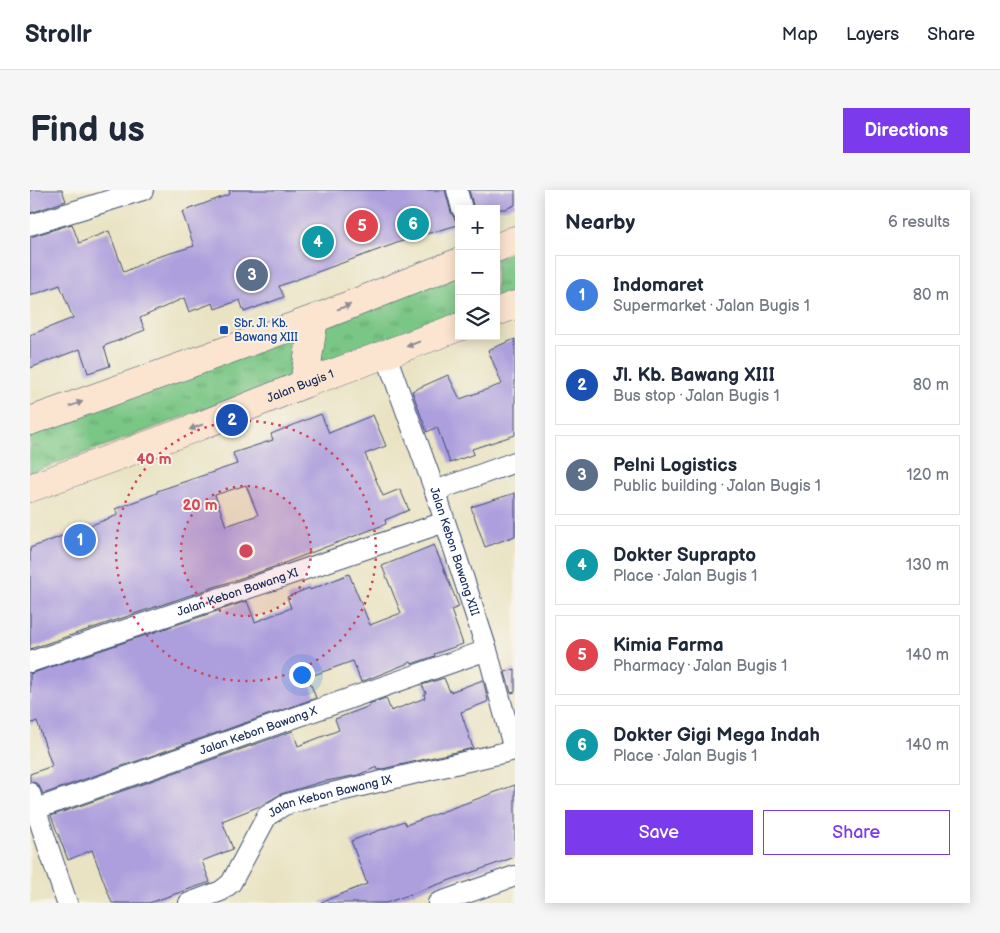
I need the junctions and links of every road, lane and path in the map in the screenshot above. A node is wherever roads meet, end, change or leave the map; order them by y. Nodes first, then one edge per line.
1 (143, 190) edge
2 (457, 190) edge
3 (461, 205) edge
4 (30, 225) edge
5 (515, 240) edge
6 (500, 246) edge
7 (455, 264) edge
8 (515, 305) edge
9 (500, 311) edge
10 (314, 318) junction
11 (455, 329) edge
12 (386, 355) junction
13 (304, 384) junction
14 (30, 421) edge
15 (515, 462) edge
16 (30, 488) edge
17 (435, 491) junction
18 (445, 522) junction
19 (487, 650) junction
20 (30, 662) edge
21 (514, 750) edge
22 (32, 804) edge
23 (515, 876) edge
24 (67, 903) edge
25 (189, 903) edge
26 (438, 903) edge

1 - 4 street
2 - 3 street
5 - 6 street
10 -> 7 street
8 - 9 street
10 - 13 street
14 -> 10 street
11 -> 12 street, Jalan Bugis 1
12 - 13 street, Jalan Bugis 1
12 - 17 street, Jalan Kebon Bawang XIII
13 -> 16 street, Jalan Bugis 1
15 - 17 street
17 - 18 street, Jalan Kebon Bawang XIII
18 - 19 street, Jalan Kebon Bawang XIII
18 - 20 street, Jalan Kebon Bawang XI
19 - 21 street, Jalan Kebon Bawang XIII
19 - 22 street, Jalan Kebon Bawang X
21 - 25 street, Jalan Kebon Bawang IX
22 - 24 street
23 - 26 street

